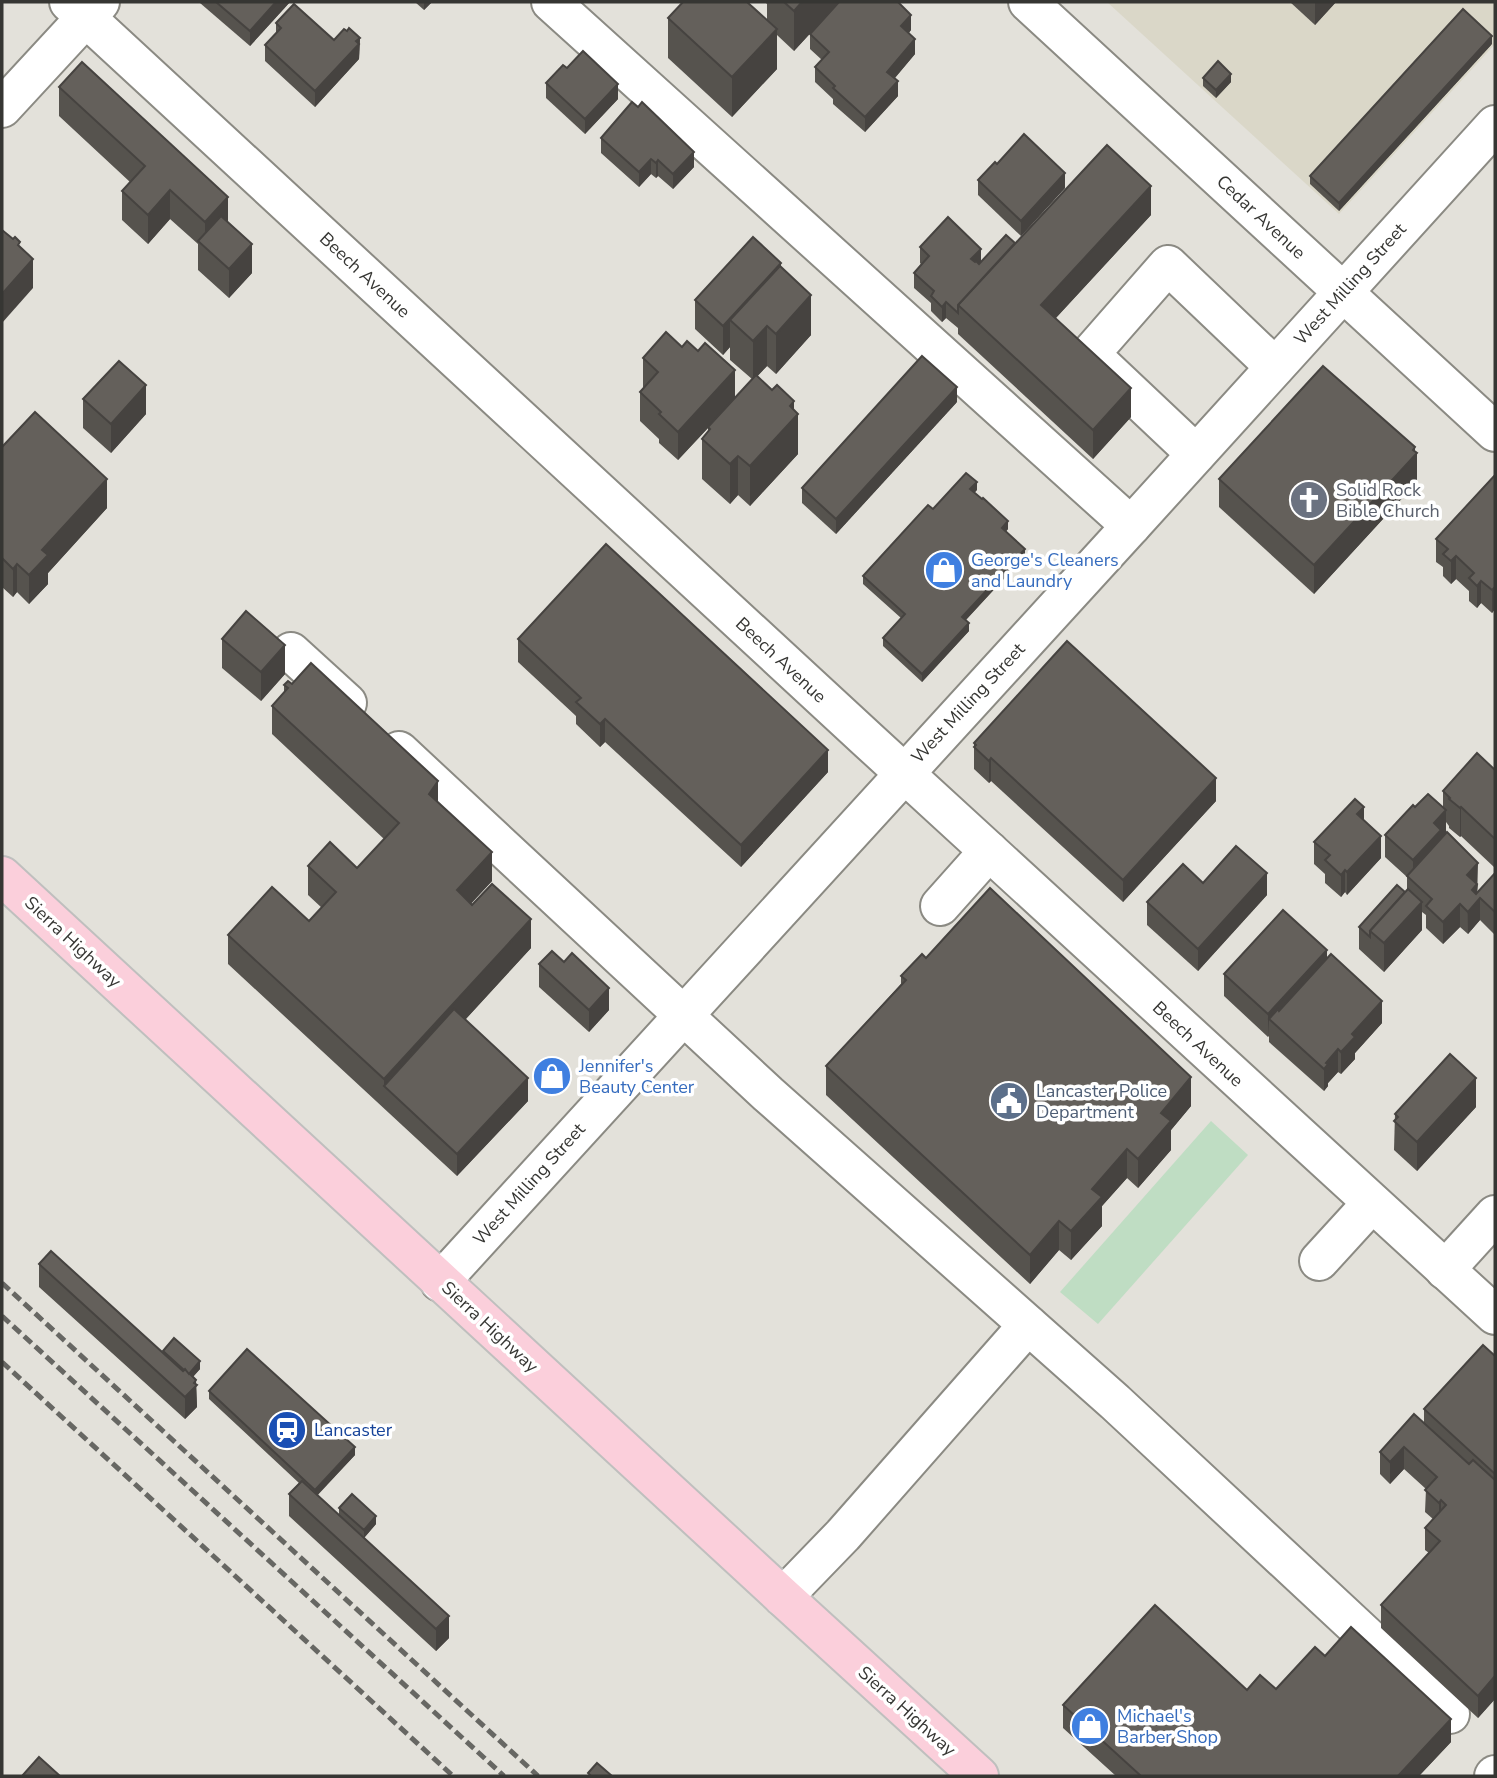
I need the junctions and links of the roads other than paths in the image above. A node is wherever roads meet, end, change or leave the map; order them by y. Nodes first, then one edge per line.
1 (551, 2) edge
2 (1028, 2) edge
3 (85, 7) edge
4 (2, 108) edge
5 (1495, 125) edge
6 (1343, 292) junction
7 (1275, 367) junction
8 (1495, 432) edge
9 (1196, 454) junction
10 (1131, 526) junction
11 (291, 652) dead end
12 (904, 773) junction
13 (989, 851) junction
14 (2, 876) edge
15 (940, 906) dead end
16 (684, 1014) junction
17 (1372, 1203) junction
18 (1495, 1215) edge
19 (1319, 1261) dead end
20 (1446, 1270) junction
21 (440, 1282) junction
22 (1495, 1315) edge
23 (1028, 1325) junction
24 (783, 1597) junction
25 (1450, 1714) edge
26 (979, 1776) edge

1 - 10 street
2 - 6 street, Cedar Avenue
3 - 4 street
3 - 12 street, Beech Avenue
5 - 6 street, West Milling Street
6 - 7 street, West Milling Street
6 - 8 street, Cedar Avenue
7 - 9 street, West Milling Street
7 - 9 street
9 - 10 street, West Milling Street
10 - 12 street, West Milling Street
11 - 16 street
12 - 13 street, Beech Avenue
12 - 16 street, West Milling Street
13 - 15 street
13 - 17 street, Beech Avenue
14 - 21 main road, Sierra Highway
16 - 21 street, West Milling Street
16 - 23 street
17 - 19 street
17 - 20 street, Beech Avenue
18 - 20 street
20 - 22 street, Beech Avenue
21 - 24 main road, Sierra Highway
23 - 24 street
23 - 25 street
24 - 26 main road, Sierra Highway

